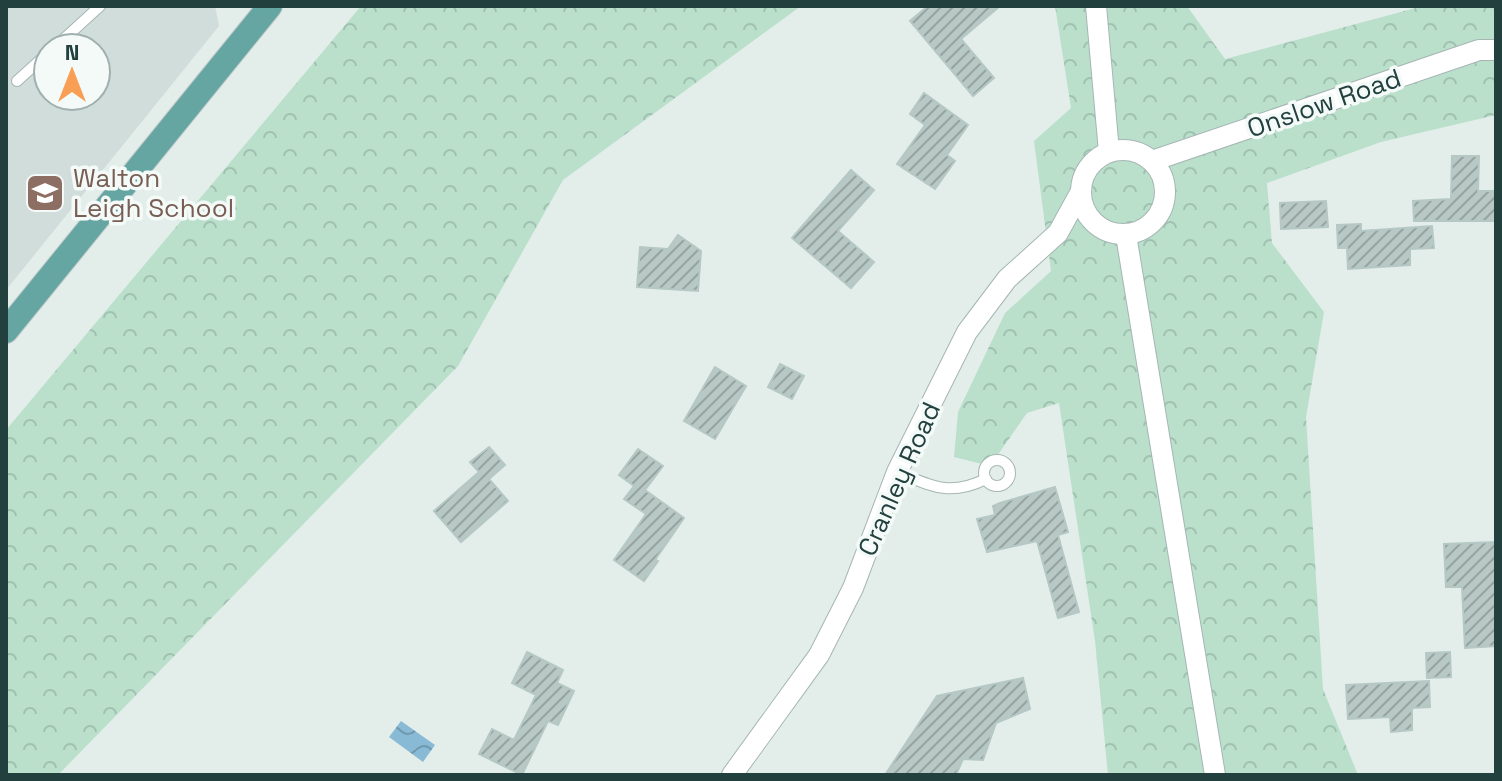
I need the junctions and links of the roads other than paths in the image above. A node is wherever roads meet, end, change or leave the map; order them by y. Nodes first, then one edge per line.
1 (100, 6) edge
2 (270, 6) edge
3 (1096, 6) edge
4 (72, 32) edge
5 (1496, 50) edge
6 (32, 67) edge
7 (17, 81) dead end
8 (1109, 152) junction
9 (1152, 161) junction
10 (1080, 193) junction
11 (1126, 235) junction
12 (6, 331) edge
13 (897, 472) junction
14 (986, 479) dead end
15 (732, 775) edge
16 (1215, 775) edge

1 - 4 lane
2 - 12 main road
3 - 8 street
5 - 9 street, Onslow Road
6 - 7 lane
8 - 9 street
8 - 10 street
9 - 11 street
10 - 11 street
10 - 13 street, Cranley Road
11 - 16 street
13 - 14 lane
13 - 15 street, Cranley Road

